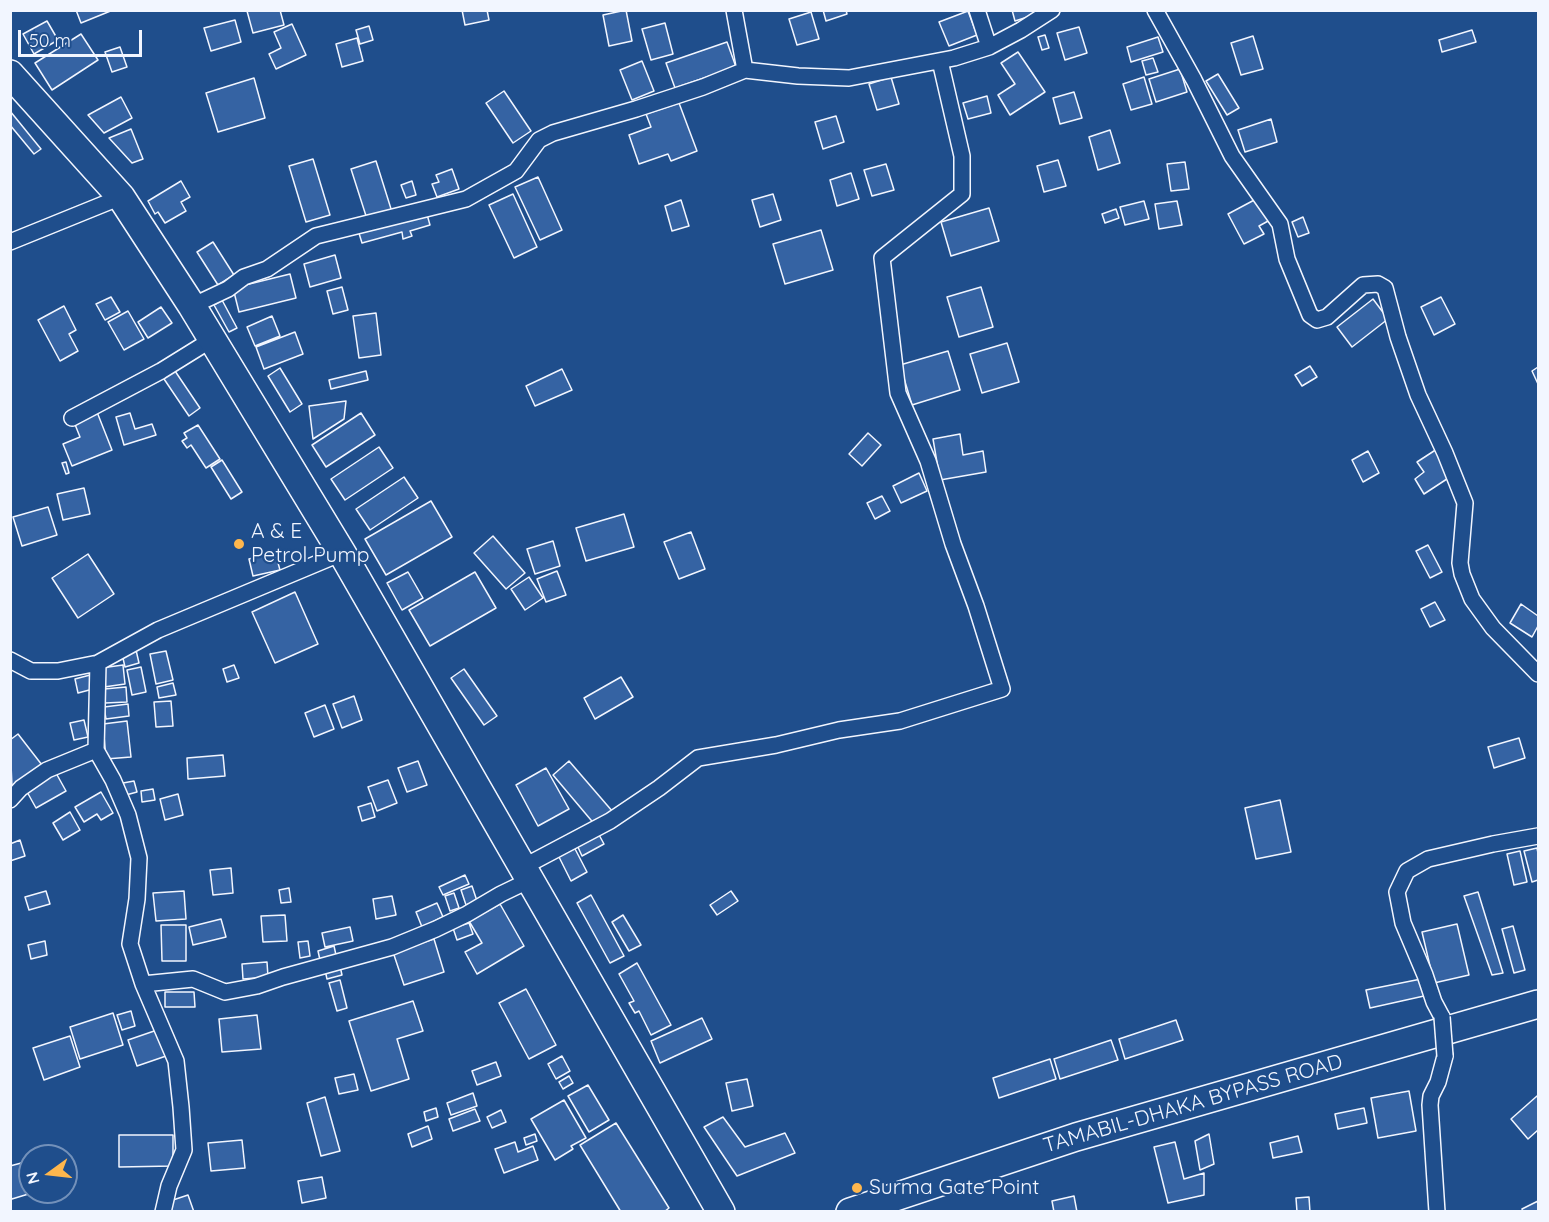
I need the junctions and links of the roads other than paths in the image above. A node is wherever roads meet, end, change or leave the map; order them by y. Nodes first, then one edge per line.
1 (734, 10) edge
2 (977, 10) edge
3 (1052, 10) edge
4 (1155, 10) edge
5 (988, 47) junction
6 (940, 61) junction
7 (746, 70) junction
8 (10, 74) edge
9 (121, 197) junction
10 (10, 242) edge
11 (192, 306) junction
12 (211, 340) junction
13 (72, 418) dead end
14 (342, 553) junction
15 (10, 660) edge
16 (98, 663) junction
17 (1539, 674) edge
18 (96, 750) junction
19 (10, 800) edge
20 (1539, 836) edge
21 (527, 874) junction
22 (143, 984) junction
23 (1539, 1004) edge
24 (164, 1212) edge
25 (721, 1212) edge
26 (850, 1212) edge
27 (1437, 1212) edge

1 - 7 street
2 - 5 street
3 - 5 street
4 - 17 street
5 - 6 street
6 - 7 street
6 - 21 street
7 - 11 street
8 - 9 highway
9 - 10 street
9 - 11 highway
11 - 12 highway
12 - 13 street
12 - 14 highway
14 - 16 street
14 - 21 highway
15 - 16 street
16 - 18 street
18 - 19 street
18 - 22 street
20 - 27 street, bridge
21 - 22 street
21 - 25 highway
22 - 24 street
23 - 26 highway, TAMABIL-DHAKA BYPASS ROAD

